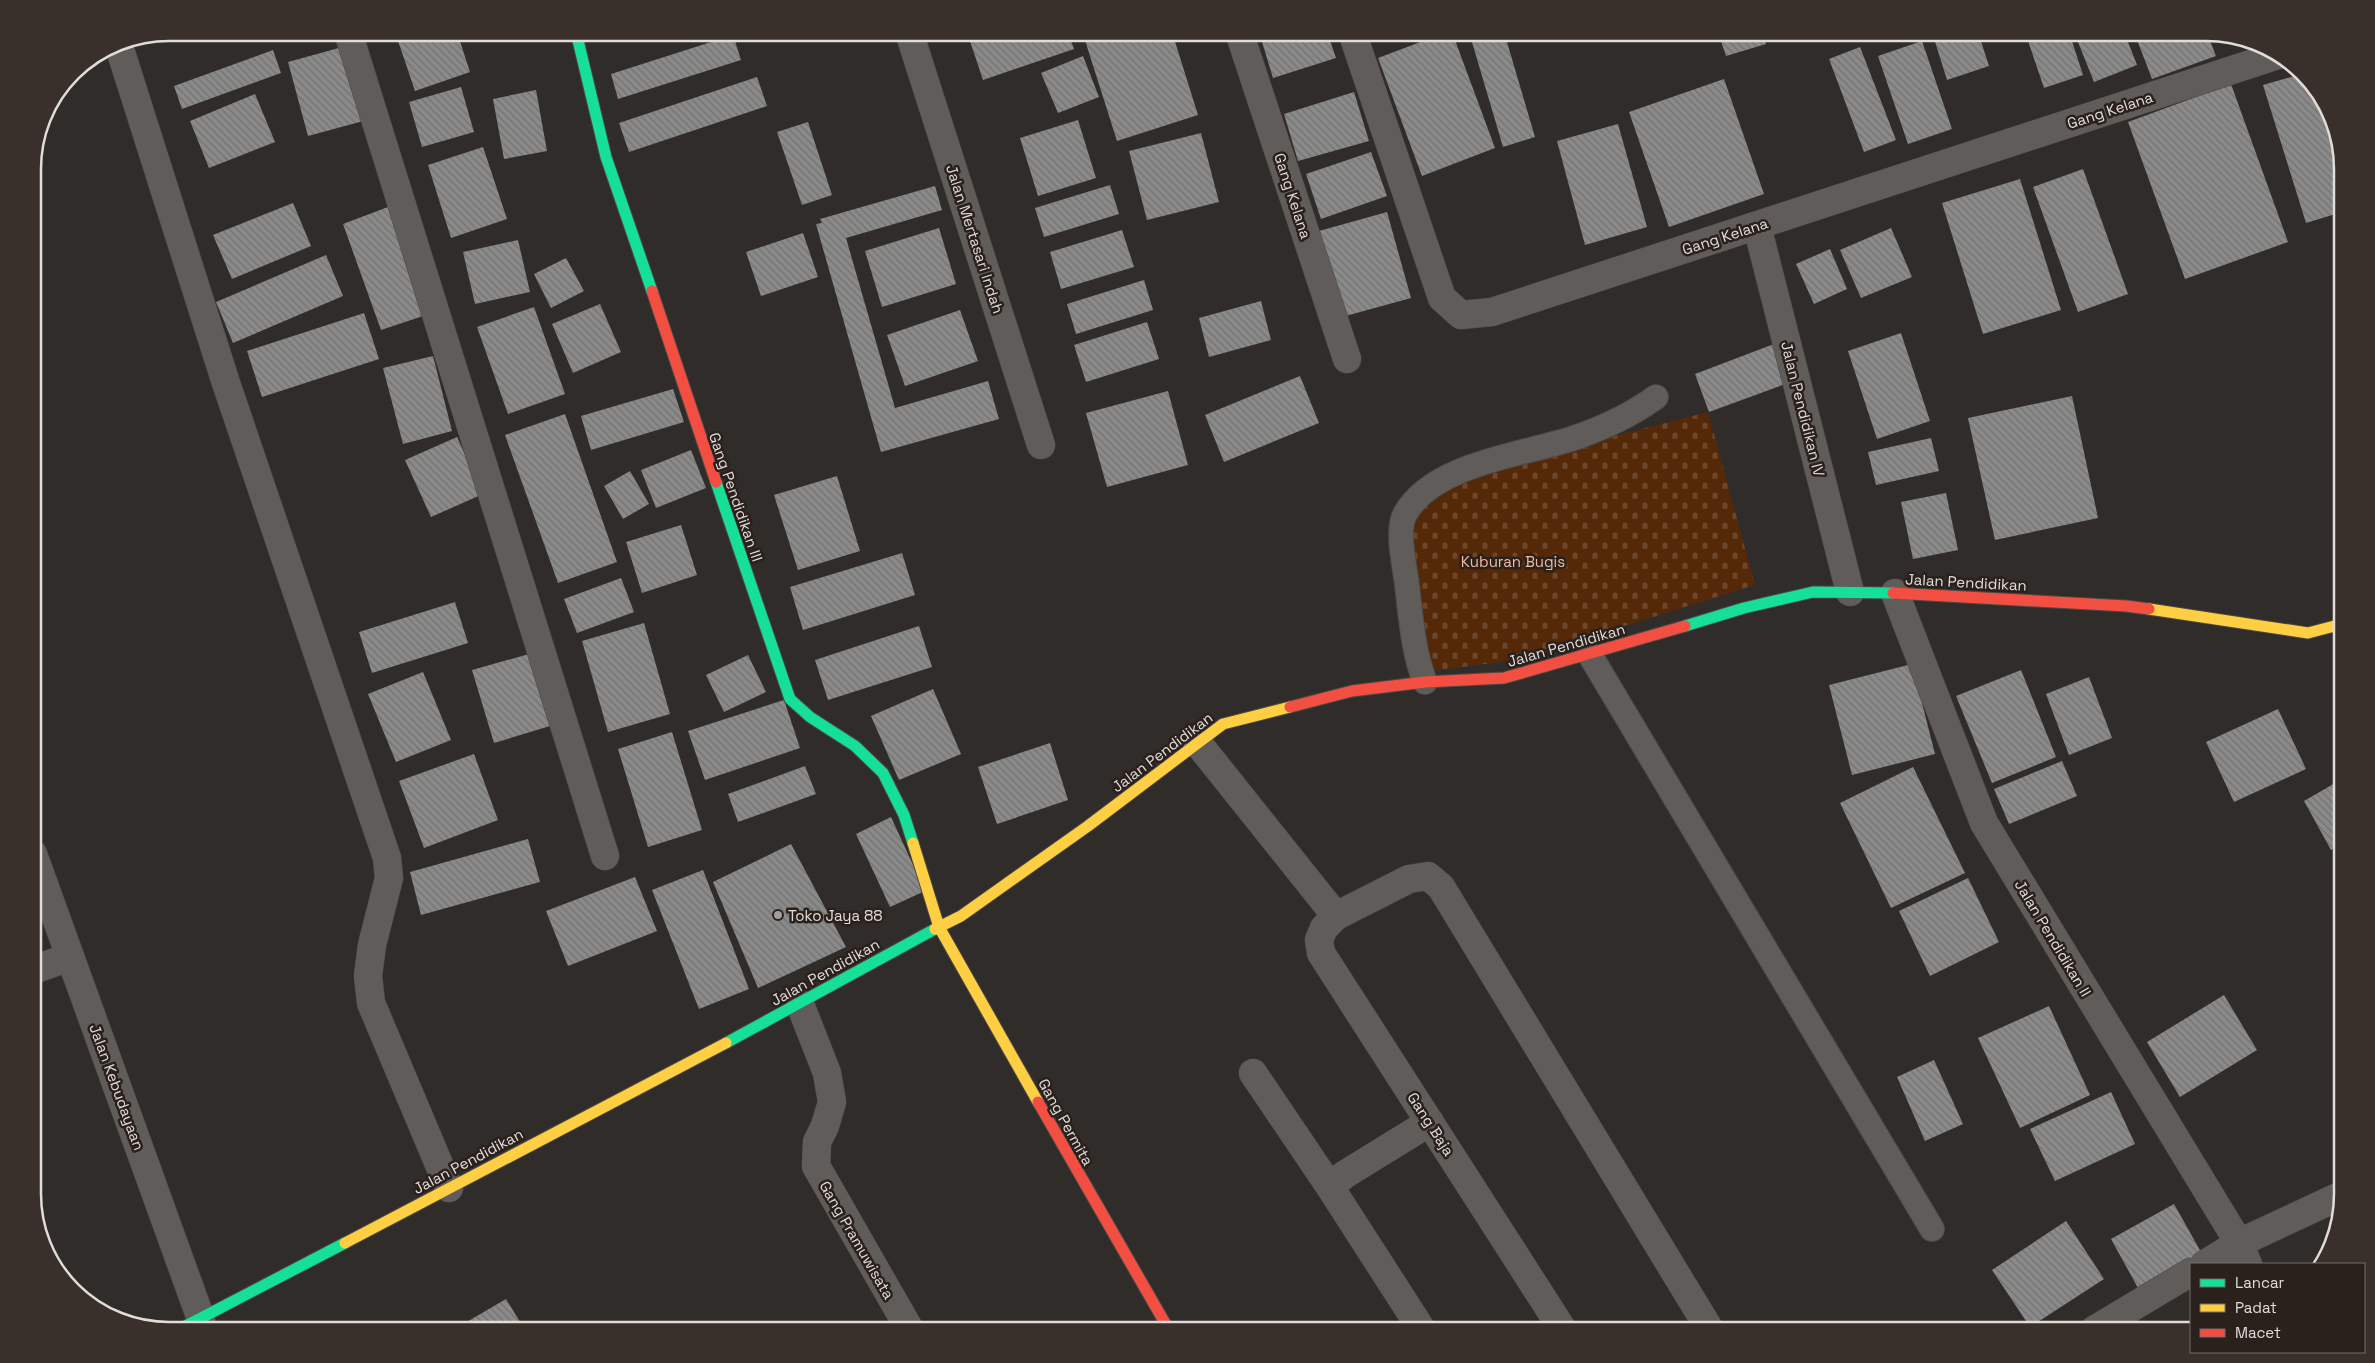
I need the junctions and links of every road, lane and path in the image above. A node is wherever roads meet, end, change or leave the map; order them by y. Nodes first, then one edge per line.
1 (351, 41) edge
2 (578, 41) edge
3 (912, 41) edge
4 (1242, 41) edge
5 (1358, 41) edge
6 (121, 51) edge
7 (2268, 57) edge
8 (1757, 226) junction
9 (1347, 359) dead end
10 (1656, 397) dead end
11 (1041, 445) dead end
12 (1850, 592) junction
13 (1894, 593) junction
14 (2333, 626) edge
15 (1590, 654) junction
16 (1424, 682) junction
17 (1197, 742) junction
18 (605, 856) dead end
19 (42, 880) edge
20 (1336, 916) junction
21 (939, 927) junction
22 (69, 957) junction
23 (42, 967) edge
24 (800, 1004) junction
25 (1253, 1073) dead end
26 (1430, 1122) junction
27 (449, 1188) junction
28 (1330, 1188) junction
29 (2334, 1200) edge
30 (1932, 1229) dead end
31 (2244, 1254) edge
32 (2209, 1263) edge
33 (2190, 1273) edge
34 (188, 1322) edge
35 (195, 1322) edge
36 (905, 1322) edge
37 (1164, 1322) edge
38 (1417, 1322) edge
39 (1559, 1322) edge
40 (1705, 1322) edge
41 (2107, 1322) edge

1 - 18 street
2 - 21 street, Gang Pendidikan III
3 - 11 street, Jalan Mertasari Indah
4 - 9 street, Gang Kelana
5 - 8 street, Gang Kelana
6 - 27 street
7 - 8 street, Gang Kelana
8 - 12 street, Jalan Pendidikan IV
10 - 16 lane
12 - 13 street, Jalan Pendidikan
12 - 15 street, Jalan Pendidikan
13 - 14 street, Jalan Pendidikan
13 - 31 street, Jalan Pendidikan II
15 - 16 street, Jalan Pendidikan
15 - 30 lane
16 - 17 street, Jalan Pendidikan
17 - 20 street
17 - 21 street, Jalan Pendidikan
19 - 22 street, Jalan Kebudayaan
20 - 26 street, Gang Baja
20 - 40 street, Gang Baja
21 - 24 street, Jalan Pendidikan
21 - 37 street, Gang Permita
22 - 23 street
22 - 34 street, Jalan Kebudayaan
24 - 27 street, Jalan Pendidikan
24 - 36 street, Gang Pramuwisata
25 - 28 street
26 - 28 street
26 - 39 street, Gang Baja
27 - 35 street, Jalan Pendidikan
28 - 38 street
29 - 31 street
31 - 32 street
33 - 41 street

